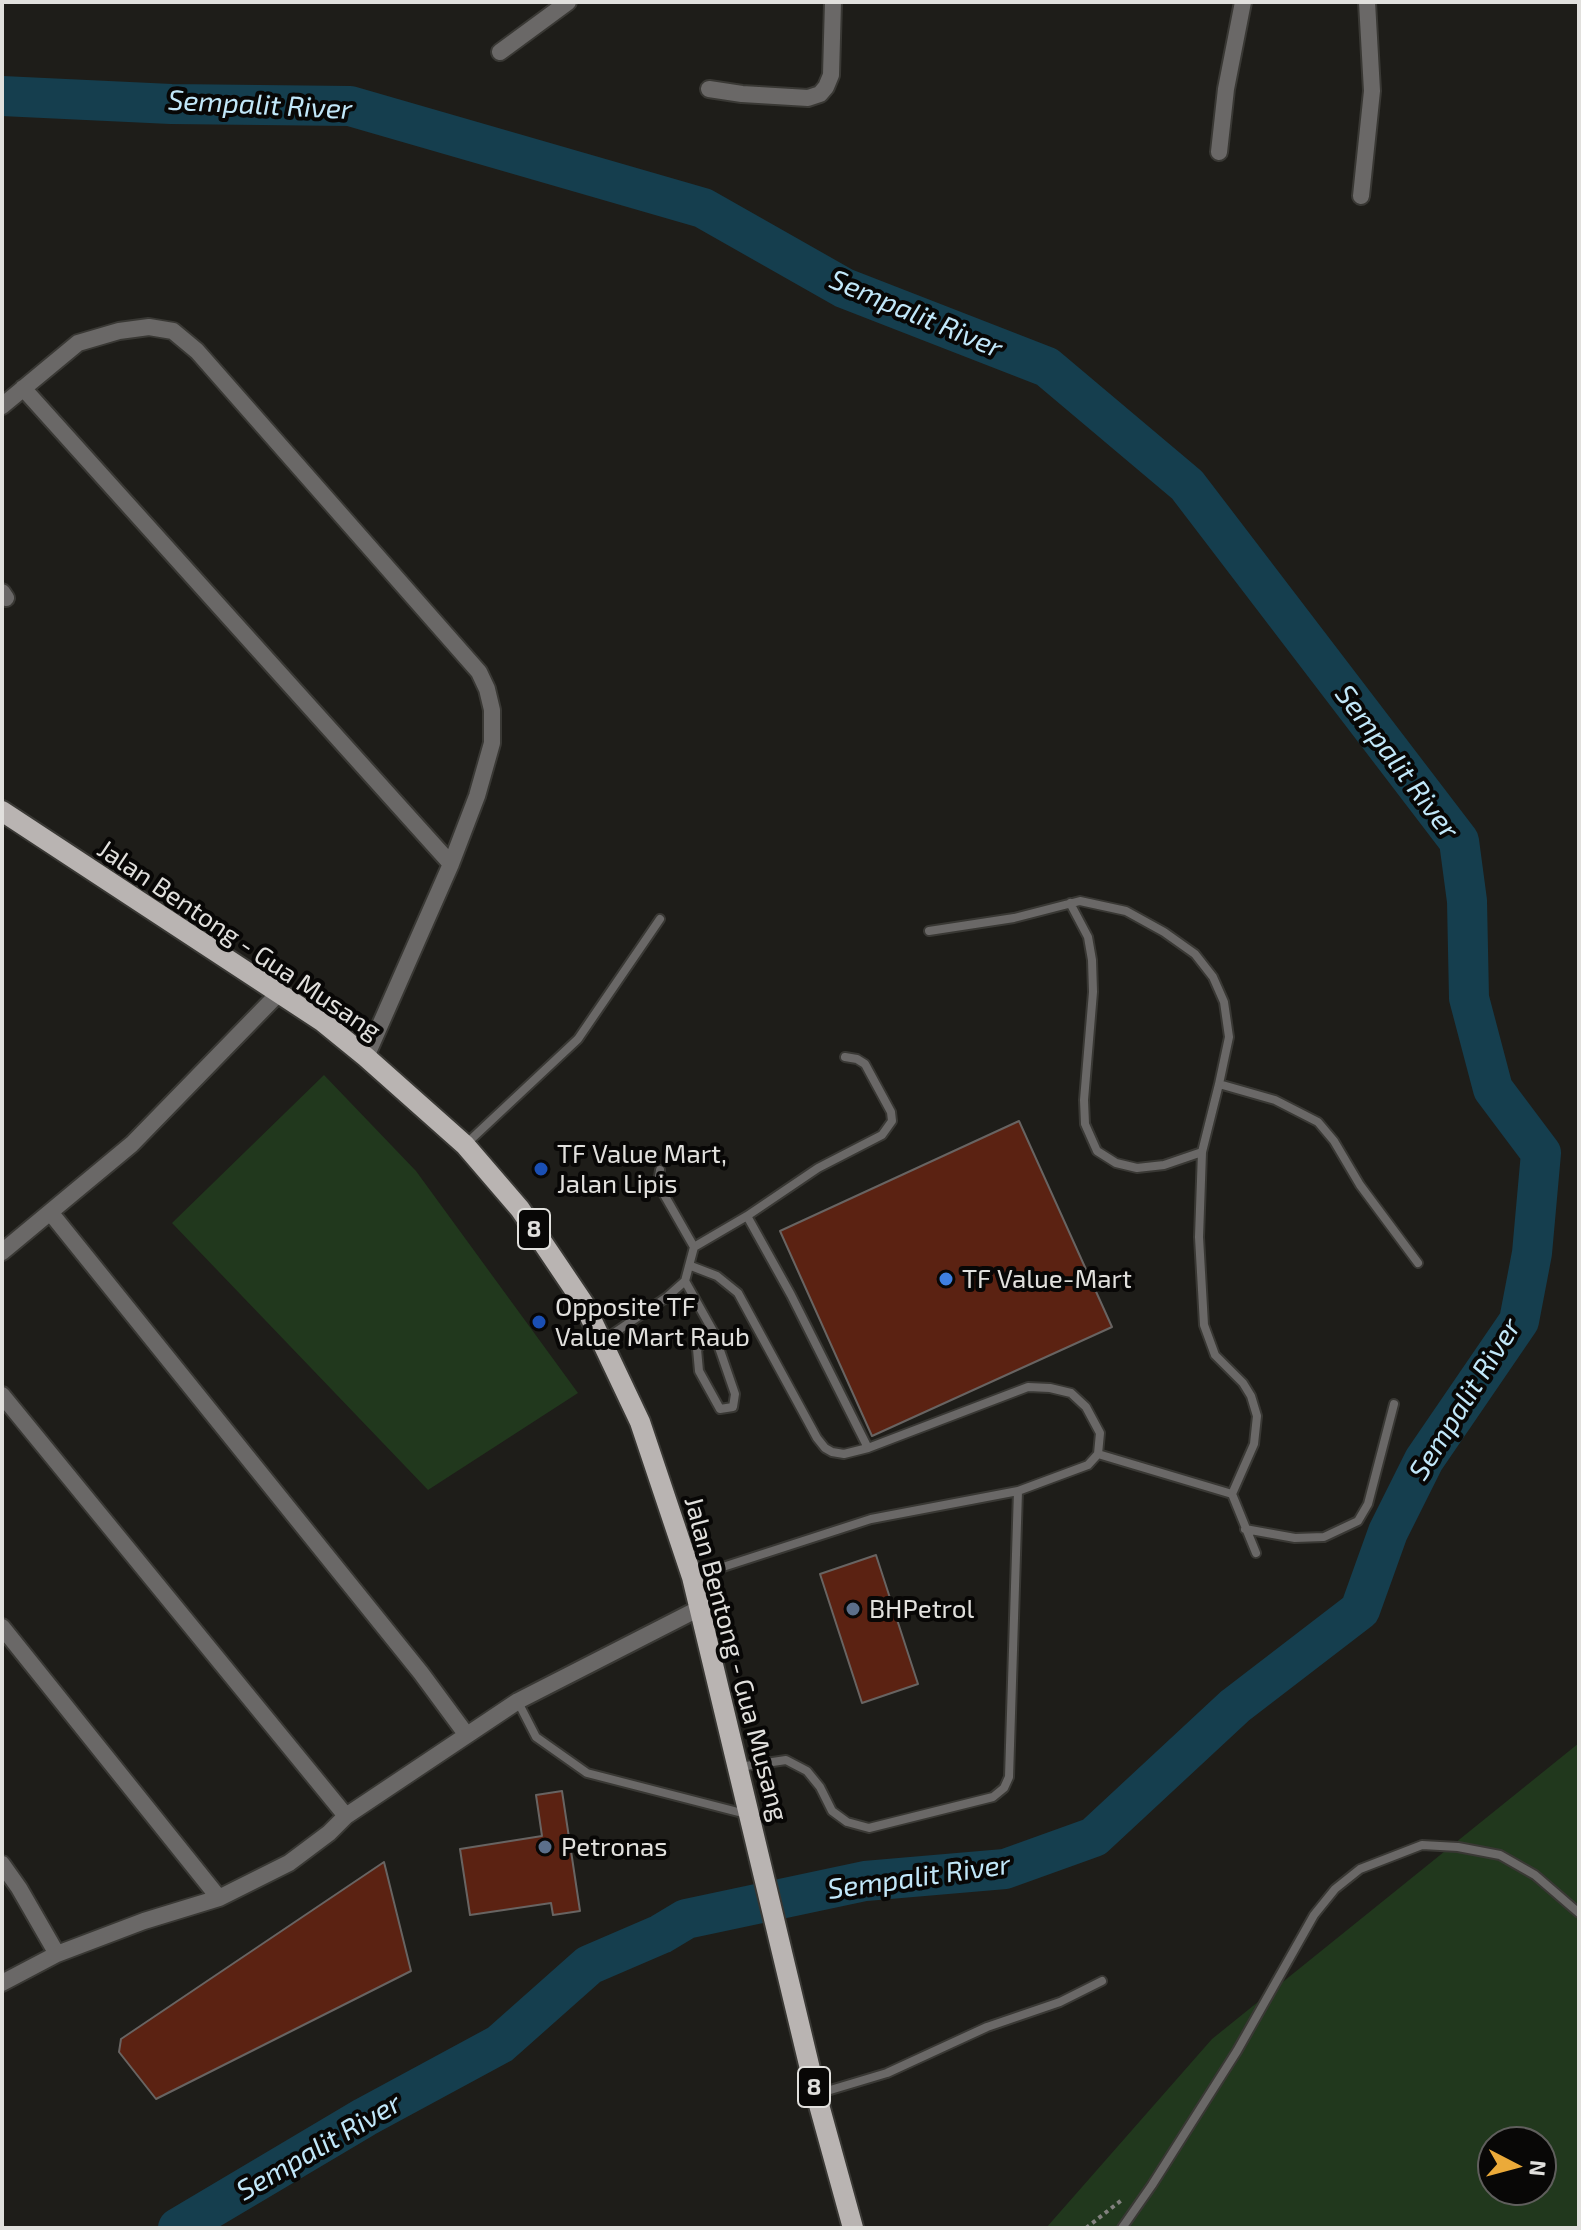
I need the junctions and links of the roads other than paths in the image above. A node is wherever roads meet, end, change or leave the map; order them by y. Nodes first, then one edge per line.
1 (568, 2) edge
2 (833, 2) edge
3 (1243, 2) edge
4 (1367, 2) edge
5 (500, 52) dead end
6 (709, 89) dead end
7 (1219, 152) dead end
8 (1361, 196) dead end
9 (23, 388) junction
10 (2, 406) edge
11 (2, 811) edge
12 (451, 864) junction
13 (1070, 903) junction
14 (660, 919) dead end
15 (929, 931) dead end
16 (279, 993) junction
17 (366, 1057) junction
18 (845, 1057) dead end
19 (1219, 1084) junction
20 (465, 1145) junction
21 (1202, 1152) junction
22 (660, 1170) dead end
23 (50, 1212) junction
24 (747, 1216) junction
25 (694, 1247) junction
26 (2, 1252) edge
27 (1418, 1263) dead end
28 (691, 1266) junction
29 (685, 1281) junction
30 (714, 1333) junction
31 (601, 1343) junction
32 (2, 1395) edge
33 (1394, 1404) dead end
34 (868, 1448) junction
35 (1098, 1454) junction
36 (1018, 1491) junction
37 (1232, 1494) junction
38 (1245, 1529) junction
39 (1256, 1553) dead end
40 (692, 1577) junction
41 (700, 1608) junction
42 (2, 1627) edge
43 (518, 1701) junction
44 (466, 1734) junction
45 (739, 1767) junction
46 (751, 1815) junction
47 (346, 1816) junction
48 (2, 1864) edge
49 (219, 1898) junction
50 (1579, 1913) edge
51 (57, 1954) junction
52 (1102, 1981) dead end
53 (2, 1983) edge
54 (816, 2094) junction
55 (853, 2228) edge
56 (1122, 2228) edge

1 - 5 street
2 - 6 street
3 - 7 street
4 - 8 street
9 - 10 street
9 - 12 street
9 - 12 street
11 - 16 main road, Jalan Bentong - Gua Musang / 8
12 - 17 street
13 - 15 lane
13 - 19 lane
13 - 21 lane
14 - 20 lane
16 - 17 main road, Jalan Bentong - Gua Musang / 8
16 - 23 street
17 - 20 main road, Jalan Bentong - Gua Musang / 8
18 - 24 lane
19 - 21 lane
19 - 27 lane
20 - 31 main road, Jalan Bentong - Gua Musang / 8
21 - 37 lane
22 - 25 lane
23 - 26 street
23 - 44 street
24 - 25 lane
24 - 34 lane
25 - 28 lane
28 - 29 lane
28 - 34 lane
29 - 30 lane
29 - 31 lane
30 - 30 lane
31 - 40 main road, Jalan Bentong - Gua Musang / 8
32 - 47 street
33 - 38 lane
34 - 35 lane
35 - 36 lane
35 - 37 lane
36 - 40 lane
36 - 45 lane
37 - 38 lane
38 - 39 lane
40 - 41 main road, Jalan Bentong - Gua Musang / 8
41 - 43 street
41 - 45 main road, Jalan Bentong - Gua Musang / 8
42 - 49 street
43 - 44 street
43 - 46 lane
44 - 47 street
45 - 46 main road, Jalan Bentong - Gua Musang / 8
46 - 54 main road, Jalan Bentong - Gua Musang / 8
47 - 49 street
48 - 51 street
49 - 51 street
50 - 56 lane
51 - 53 street
52 - 54 lane
54 - 55 main road, Jalan Bentong - Gua Musang / 8

